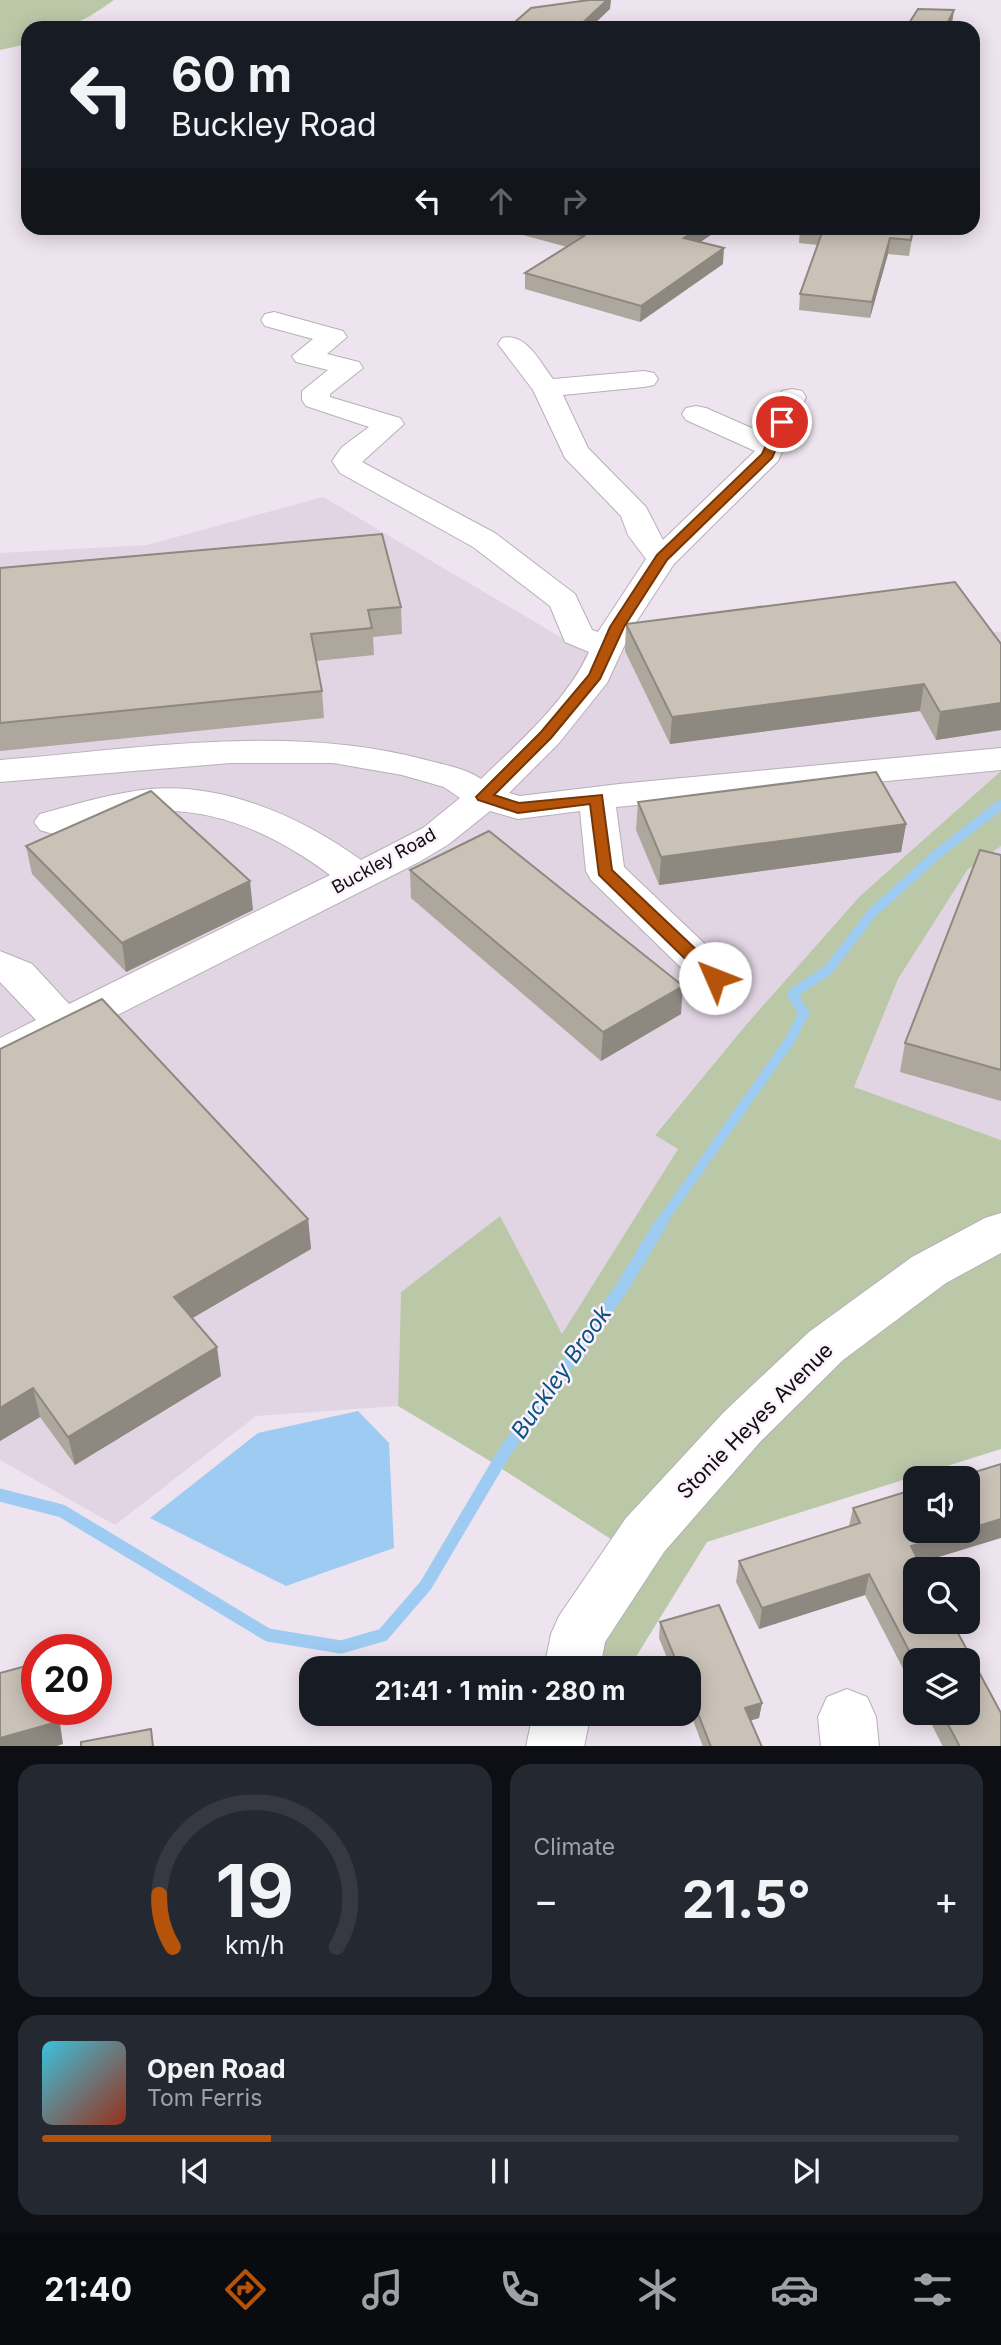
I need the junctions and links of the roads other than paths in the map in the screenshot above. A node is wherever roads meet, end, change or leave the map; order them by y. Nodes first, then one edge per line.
1 (274, 320) dead end
2 (511, 344) dead end
3 (644, 379) dead end
4 (546, 388) junction
5 (792, 397) dead end
6 (696, 414) dead end
7 (771, 447) junction
8 (662, 558) junction
9 (607, 648) junction
10 (1001, 760) edge
11 (0, 771) edge
12 (484, 797) junction
13 (597, 798) junction
14 (53, 822) dead end
15 (358, 877) junction
16 (0, 965) edge
17 (715, 978) dead end
18 (63, 1024) junction
19 (0, 1056) edge
20 (1001, 1231) edge
21 (574, 1656) edge
22 (559, 1726) edge
23 (555, 1746) edge

1 - 9 street
2 - 4 street
3 - 4 street
4 - 8 street
5 - 7 street, Buckley Road
6 - 7 street
7 - 8 street, Buckley Road
8 - 9 street, Buckley Road
9 - 12 street, Buckley Road
10 - 13 street
11 - 12 street
12 - 13 street
12 - 15 street, Buckley Road
13 - 17 street
14 - 15 street
15 - 18 street, Buckley Road
16 - 18 street
18 - 19 street, Buckley Road
20 - 21 street, Stonie Heyes Avenue
22 - 23 street

